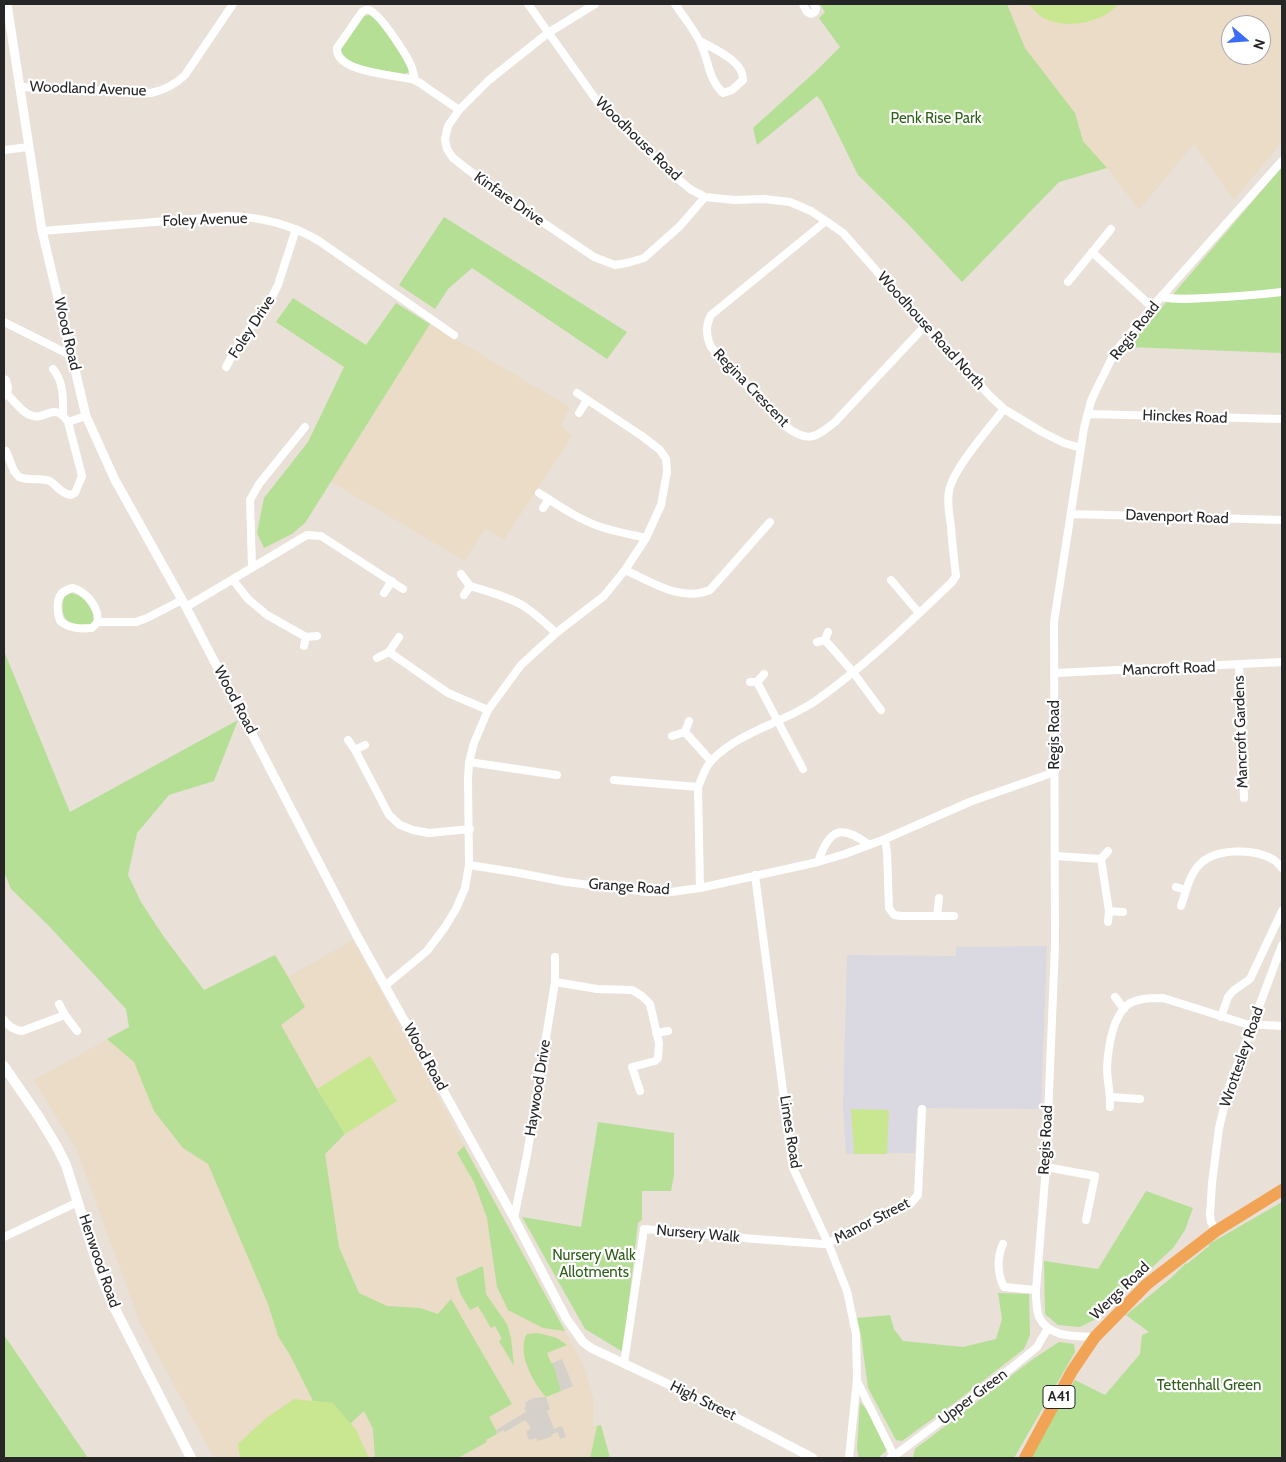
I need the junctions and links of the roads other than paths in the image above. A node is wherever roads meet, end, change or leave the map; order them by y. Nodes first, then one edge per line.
1 (8, 4) edge
2 (233, 4) edge
3 (528, 4) edge
4 (595, 4) edge
5 (675, 4) edge
6 (803, 4) edge
7 (814, 4) edge
8 (548, 33) junction
9 (700, 41) junction
10 (415, 80) junction
11 (20, 86) junction
12 (459, 110) junction
13 (29, 147) junction
14 (4, 150) edge
15 (1282, 161) edge
16 (705, 197) junction
17 (790, 202) joint
18 (826, 220) junction
19 (296, 229) junction
20 (1111, 229) dead end
21 (42, 231) junction
22 (1092, 252) junction
23 (1068, 282) dead end
24 (1282, 292) edge
25 (1162, 296) junction
26 (1152, 307) junction
27 (4, 322) edge
28 (925, 326) junction
29 (454, 335) dead end
30 (72, 356) junction
31 (226, 368) dead end
32 (53, 369) dead end
33 (4, 379) edge
34 (577, 393) dead end
35 (5, 395) edge
36 (587, 400) junction
37 (1004, 409) junction
38 (579, 413) dead end
39 (63, 414) junction
40 (1088, 414) junction
41 (86, 416) junction
42 (1282, 420) edge
43 (68, 422) junction
44 (306, 427) dead end
45 (1081, 448) junction
46 (6, 451) dead end
47 (539, 492) dead end
48 (548, 499) junction
49 (543, 508) dead end
50 (1071, 514) junction
51 (1282, 520) edge
52 (770, 522) dead end
53 (756, 524) dead end
54 (764, 530) junction
55 (646, 538) junction
56 (252, 568) junction
57 (625, 570) junction
58 (462, 574) dead end
59 (233, 580) junction
60 (891, 580) dead end
61 (392, 582) junction
62 (470, 586) junction
63 (403, 589) dead end
64 (384, 593) dead end
65 (464, 595) dead end
66 (184, 604) junction
67 (919, 613) junction
68 (98, 622) junction
69 (556, 633) junction
70 (306, 636) junction
71 (317, 636) dead end
72 (399, 637) dead end
73 (823, 638) dead end
74 (304, 646) dead end
75 (389, 652) junction
76 (377, 658) dead end
77 (1282, 662) edge
78 (1239, 666) junction
79 (853, 672) junction
80 (764, 674) dead end
81 (1056, 674) junction
82 (488, 710) junction
83 (881, 710) dead end
84 (689, 721) dead end
85 (778, 722) junction
86 (685, 732) junction
87 (672, 736) dead end
88 (348, 740) dead end
89 (365, 745) dead end
90 (355, 750) junction
91 (711, 761) junction
92 (469, 762) junction
93 (803, 769) dead end
94 (1055, 772) junction
95 (557, 776) dead end
96 (614, 780) dead end
97 (698, 787) junction
98 (1244, 798) dead end
99 (470, 829) junction
100 (885, 839) junction
101 (869, 845) junction
102 (1108, 851) dead end
103 (1056, 856) junction
104 (1101, 859) junction
105 (818, 862) junction
106 (469, 865) junction
107 (1282, 868) edge
108 (755, 876) junction
109 (1176, 886) dead end
110 (700, 888) junction
111 (1186, 890) junction
112 (938, 898) dead end
113 (1181, 906) dead end
114 (1282, 910) edge
115 (1109, 911) junction
116 (1123, 912) dead end
117 (937, 916) junction
118 (954, 916) dead end
119 (1108, 922) dead end
120 (1282, 945) edge
121 (555, 957) dead end
122 (556, 982) junction
123 (386, 985) junction
124 (1115, 997) dead end
125 (59, 1004) dead end
126 (1124, 1009) junction
127 (65, 1016) junction
128 (1220, 1017) junction
129 (4, 1020) edge
130 (1253, 1025) junction
131 (1282, 1026) edge
132 (77, 1031) dead end
133 (668, 1031) dead end
134 (656, 1033) junction
135 (4, 1066) edge
136 (640, 1091) dead end
137 (1111, 1097) junction
138 (1140, 1099) dead end
139 (1110, 1107) dead end
140 (922, 1109) dead end
141 (1046, 1167) junction
142 (1282, 1190) edge
143 (78, 1202) junction
144 (514, 1218) junction
145 (1086, 1220) dead end
146 (1216, 1231) junction
147 (4, 1237) edge
148 (828, 1243) junction
149 (1003, 1244) dead end
150 (1036, 1290) junction
151 (1048, 1328) junction
152 (1095, 1337) junction
153 (591, 1348) joint
154 (624, 1363) junction
155 (856, 1379) junction
156 (191, 1458) edge
157 (813, 1458) edge
158 (850, 1458) edge
159 (894, 1458) edge
160 (1025, 1458) edge

1 - 11 street, Wood Road
2 - 11 street, Woodland Avenue
3 - 8 street, Woodhouse Road
4 - 8 street, Kinfare Drive
5 - 9 street
6 - 7 street
8 - 12 street, Kinfare Drive
8 - 16 street, Woodhouse Road
9 - 9 street
10 - 10 street
10 - 12 street
11 - 13 street, Wood Road
12 - 16 street, Kinfare Drive
13 - 14 street
13 - 21 street, Wood Road
15 - 25 street, Regis Road
16 - 17 street, Woodhouse Road
17 - 18 street, Woodhouse Road North
18 - 28 street, Woodhouse Road North
18 - 28 street, Regina Crescent
19 - 21 street, Foley Avenue
19 - 29 street, Foley Avenue
19 - 31 street, Foley Drive
20 - 22 street
21 - 30 street, Wood Road
22 - 23 street
22 - 26 street
24 - 25 street
25 - 26 street, Regis Road
26 - 40 street, Regis Road
27 - 30 street
28 - 37 street, Woodhouse Road North
30 - 41 street, Wood Road
32 - 39 street
33 - 35 street
34 - 36 street
35 - 39 street
36 - 38 street
36 - 55 street
37 - 45 street, Woodhouse Road North
37 - 67 street
39 - 43 street
40 - 42 street, Hinckes Road
40 - 45 street, Regis Road
41 - 43 street
41 - 66 street, Wood Road
43 - 46 street
44 - 56 street
45 - 50 street, Regis Road
47 - 48 street
48 - 49 street
48 - 55 street
50 - 51 street, Davenport Road
50 - 81 street, Regis Road
52 - 54 street
53 - 54 street
54 - 57 street
55 - 57 street
56 - 59 street
56 - 61 street
57 - 69 street
58 - 62 street
59 - 66 street
59 - 70 street
60 - 67 street
61 - 63 street
61 - 64 street
62 - 65 street
62 - 69 street
66 - 68 street
66 - 123 street, Wood Road
67 - 79 street
68 - 68 street
69 - 82 street
70 - 71 street
70 - 74 street
72 - 75 street
73 - 79 street
75 - 76 street
75 - 82 street
77 - 78 street, Mancroft Road
78 - 81 street, Mancroft Road
78 - 98 street, Mancroft Gardens
79 - 83 street
79 - 85 street
80 - 85 street
81 - 94 street, Regis Road
82 - 92 street
84 - 86 street
85 - 91 street
85 - 93 street
86 - 87 street
86 - 91 street
88 - 90 street
89 - 90 street
90 - 99 street
91 - 97 street
92 - 95 street
92 - 99 street
94 - 100 street, Grange Road
94 - 103 street, Regis Road
96 - 97 street
97 - 110 street
99 - 106 street
100 - 101 street, Grange Road
100 - 117 street
101 - 105 street, Grange Road
101 - 105 street
102 - 104 street
103 - 104 street
103 - 141 street, Regis Road
104 - 115 street
105 - 108 street, Grange Road
106 - 110 street, Grange Road
106 - 123 street
107 - 111 street
108 - 110 street, Grange Road
108 - 148 street, Limes Road
109 - 111 street
111 - 113 street
112 - 117 street
114 - 128 street
115 - 116 street
115 - 119 street
117 - 118 street
120 - 130 street, Wrottesley Road
121 - 122 street, Haywood Drive
122 - 134 street
122 - 144 street, Haywood Drive
123 - 144 street, Wood Road
124 - 126 street
125 - 127 street
126 - 128 street
126 - 137 street
127 - 129 street
127 - 132 street
128 - 130 street
130 - 131 street
130 - 146 street, Wrottesley Road
133 - 134 street
134 - 136 street
135 - 143 main road, Henwood Road
137 - 138 street
137 - 139 street
140 - 148 street, Manor Street
141 - 145 street
141 - 150 street, Regis Road
142 - 146 highway, Wergs Road / A41
143 - 147 street
143 - 156 main road, Henwood Road
144 - 153 street, Wood Road
146 - 152 highway, Wergs Road / A41
148 - 154 street, Nursery Walk
148 - 155 street, Limes Road
149 - 150 street
150 - 151 street, Regis Road
151 - 152 street
151 - 159 street, Upper Green
152 - 160 highway, Wergs Road / A41
153 - 154 street, High Street
154 - 157 street, High Street
155 - 158 street, Limes Road
155 - 159 street, Limes Road

